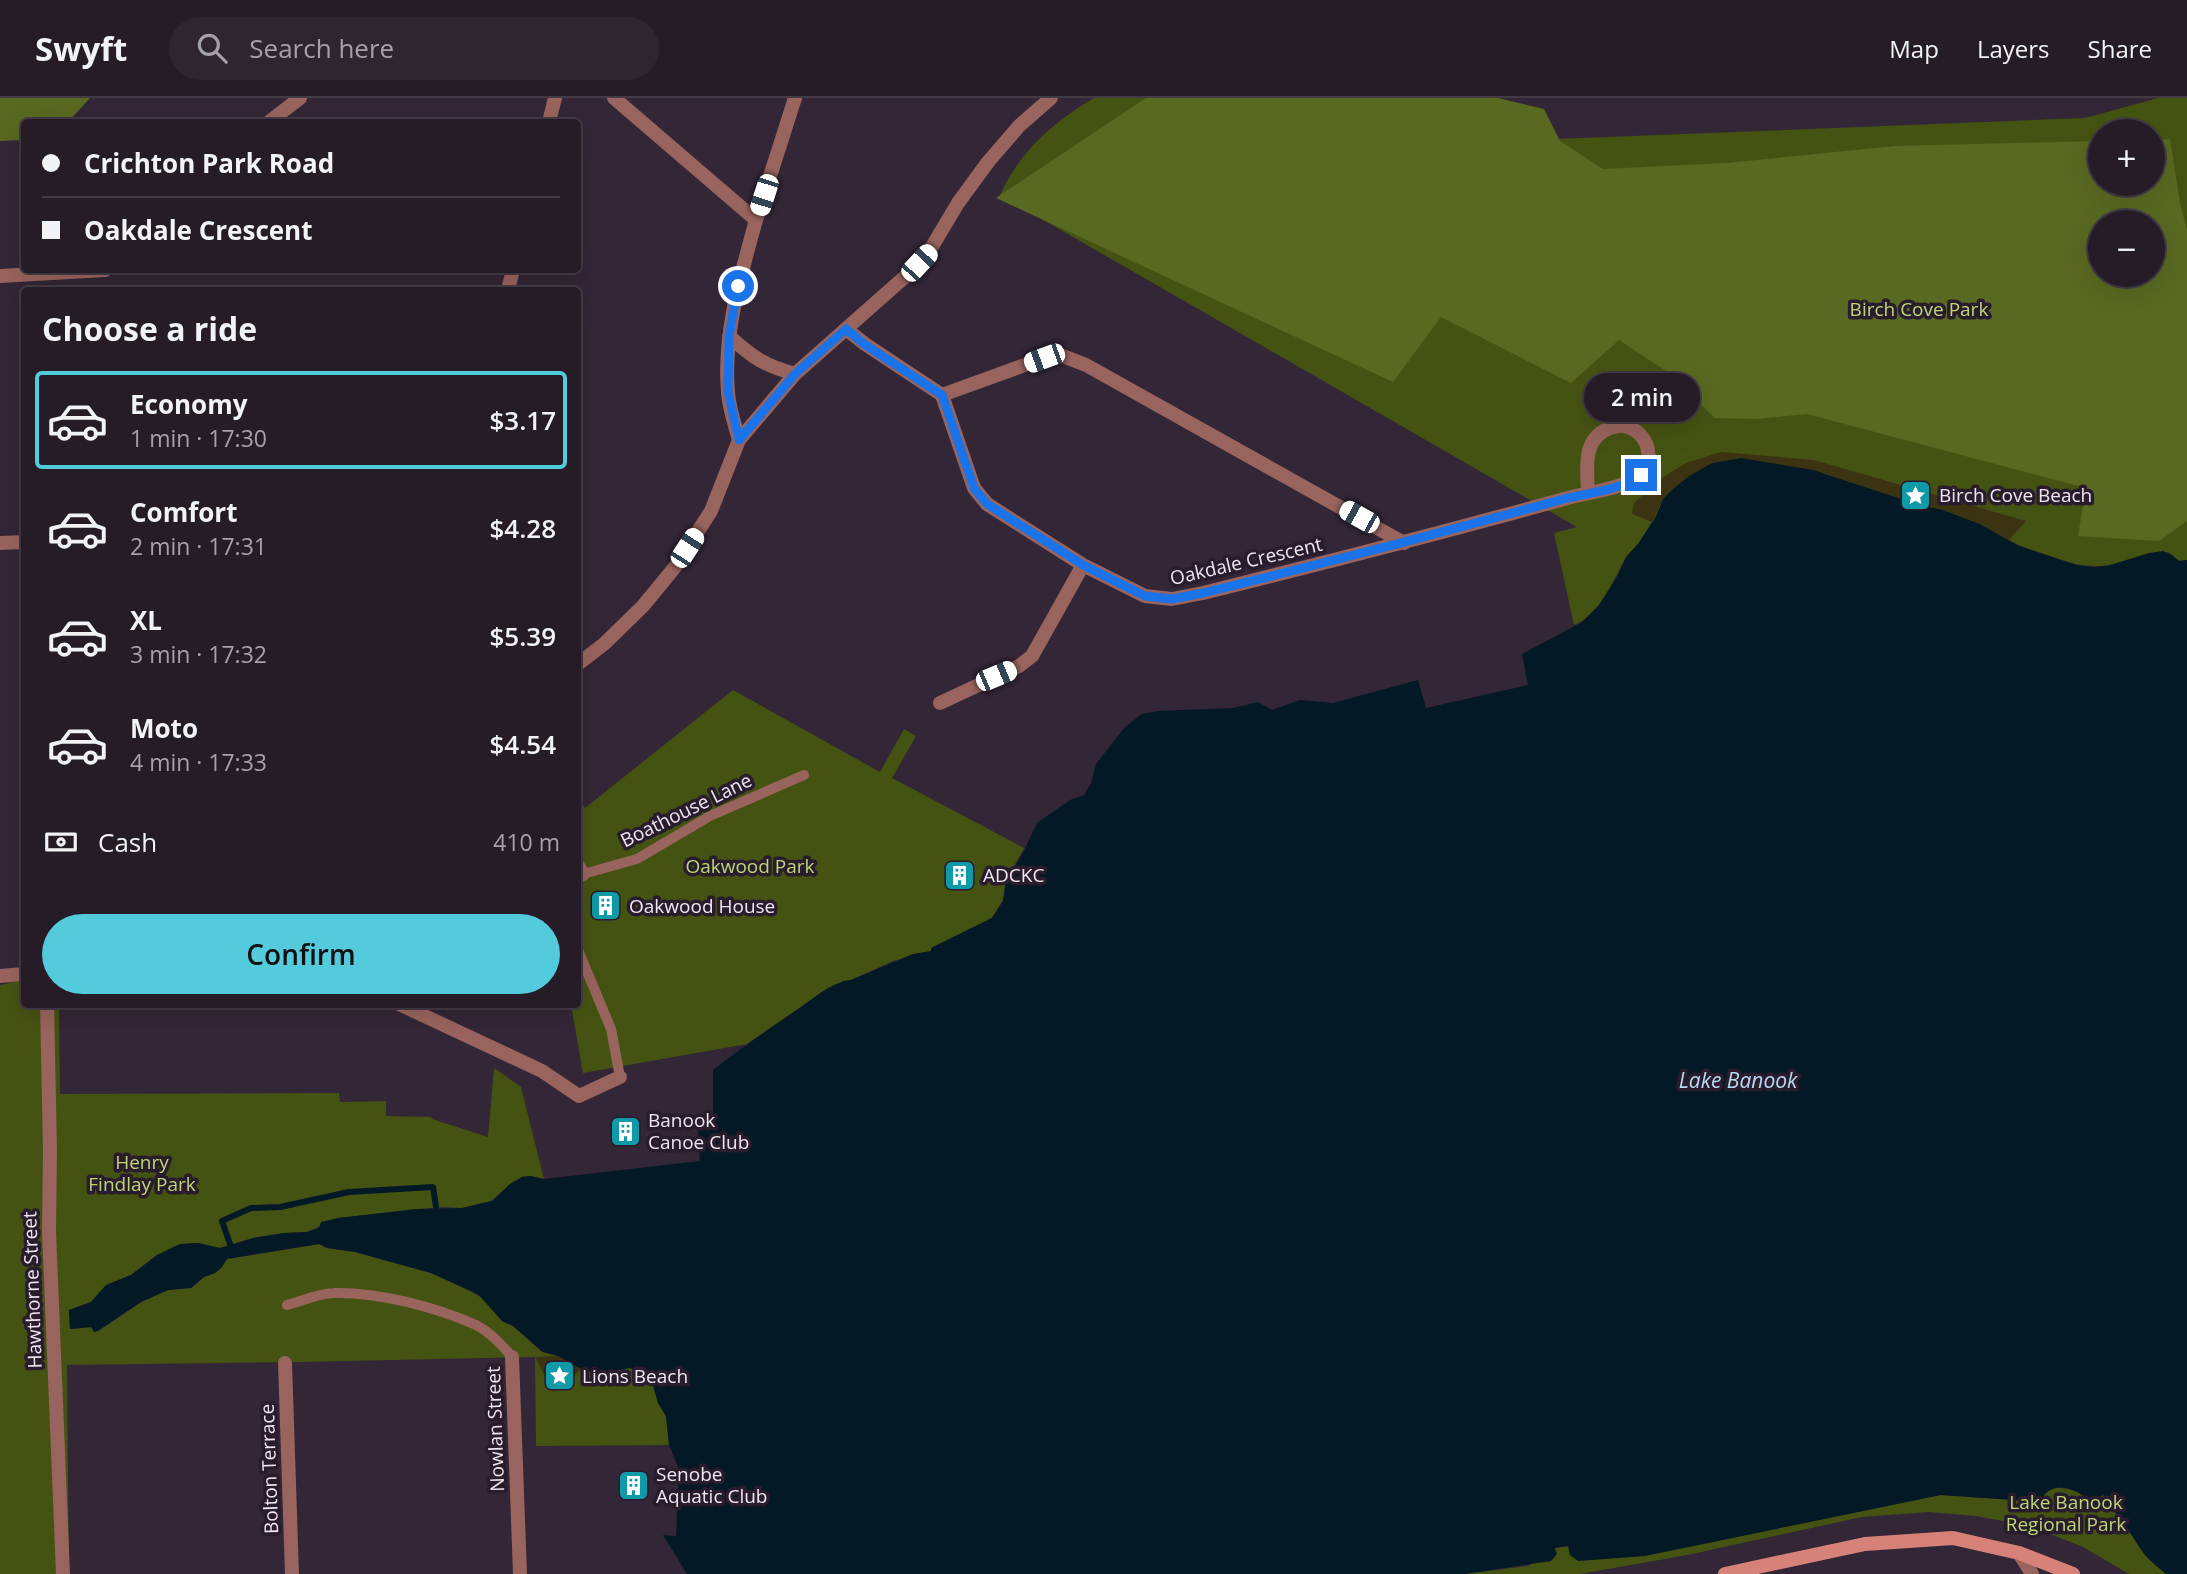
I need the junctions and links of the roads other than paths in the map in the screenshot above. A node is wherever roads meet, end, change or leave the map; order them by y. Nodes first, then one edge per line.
1 (300, 98) edge
2 (555, 98) edge
3 (614, 98) edge
4 (795, 98) edge
5 (1051, 98) edge
6 (273, 119) edge
7 (550, 119) edge
8 (756, 219) junction
9 (52, 273) edge
10 (0, 276) edge
11 (846, 329) junction
12 (729, 336) junction
13 (795, 374) junction
14 (942, 395) junction
15 (739, 440) junction
16 (1588, 492) junction
17 (21, 542) edge
18 (0, 543) edge
19 (1404, 543) junction
20 (1083, 565) junction
21 (581, 662) edge
22 (940, 703) dead end
23 (804, 775) dead end
24 (581, 873) edge
25 (581, 957) edge
26 (21, 974) edge
27 (0, 976) edge
28 (47, 1008) edge
29 (408, 1008) edge
30 (620, 1077) joint
31 (287, 1305) dead end
32 (512, 1357) joint
33 (285, 1363) dead end
34 (2020, 1553) junction
35 (63, 1574) edge
36 (292, 1574) edge
37 (520, 1574) edge
38 (1725, 1574) edge
39 (2018, 1574) edge
40 (2032, 1574) edge
41 (2073, 1574) edge

1 - 6 street
2 - 7 street
3 - 8 street
4 - 8 street
5 - 11 street
8 - 12 street
9 - 10 street
11 - 13 street
11 - 14 street
12 - 13 street
12 - 15 street
13 - 15 street
14 - 19 street
14 - 20 street, Oakdale Crescent
15 - 21 street
16 - 16 street, Oakdale Crescent
16 - 19 street, Oakdale Crescent
17 - 18 street
19 - 20 street, Oakdale Crescent
20 - 22 street
23 - 24 lane, Boathouse Lane
25 - 30 lane
26 - 27 street
28 - 35 street, Hawthorne Street
29 - 30 street
31 - 32 lane, Nowlan Street
32 - 37 street, Nowlan Street
33 - 36 street, Bolton Terrace
34 - 38 main road
34 - 39 street
34 - 40 street
34 - 41 main road

